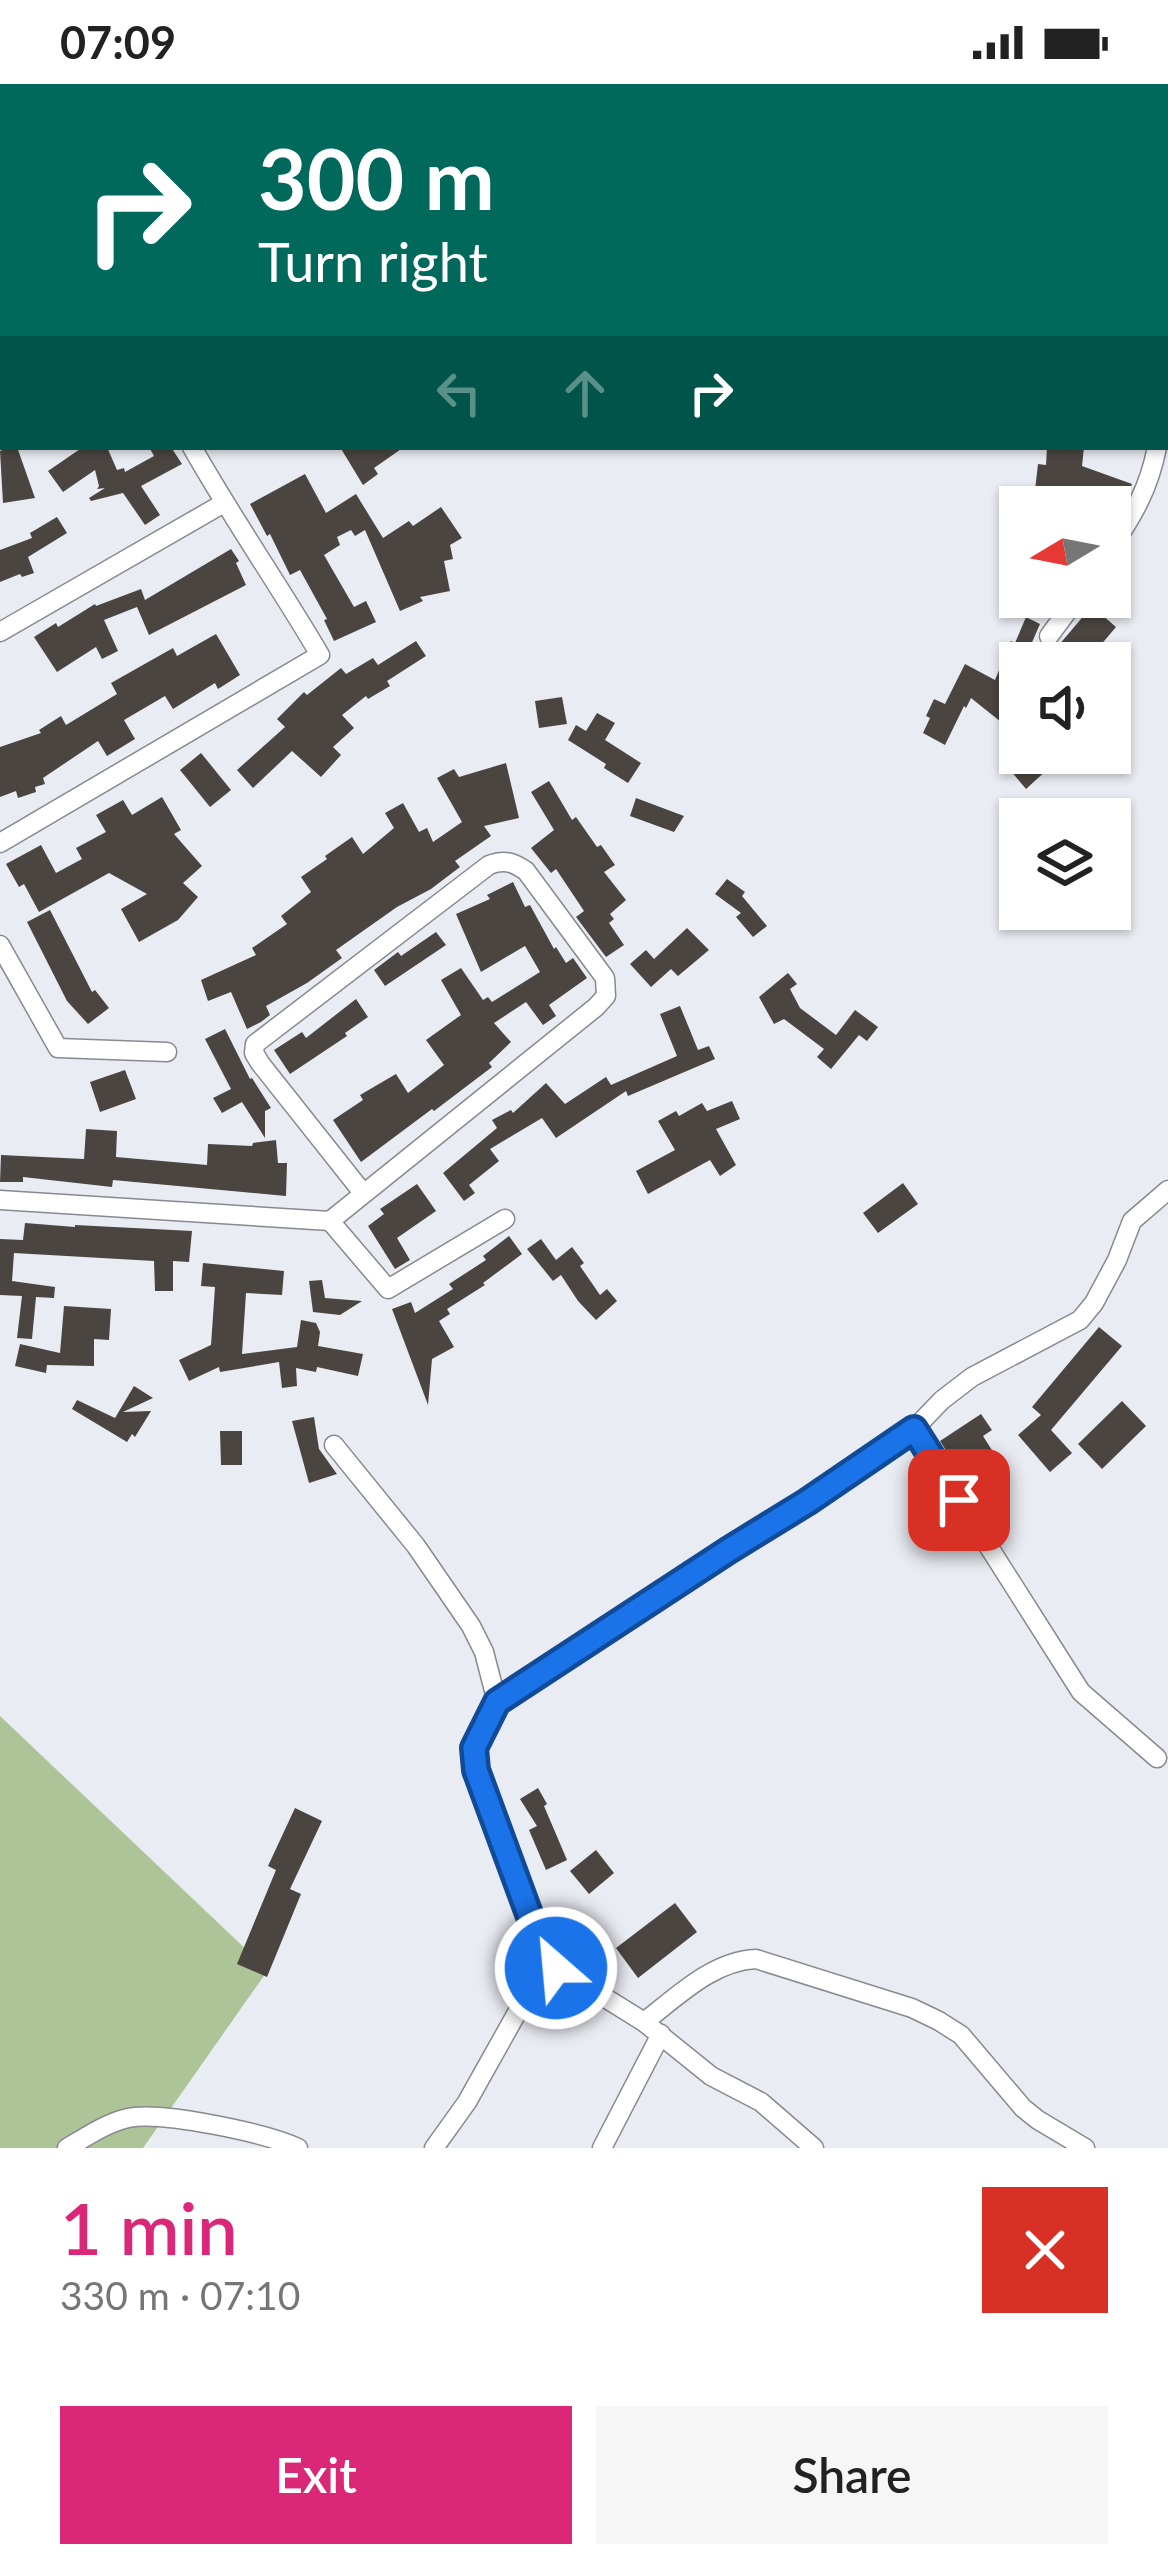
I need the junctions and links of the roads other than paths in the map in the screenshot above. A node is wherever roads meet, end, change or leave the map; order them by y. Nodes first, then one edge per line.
1 (194, 450) edge
2 (1156, 450) edge
3 (224, 503) junction
4 (1131, 515) edge
5 (1062, 618) edge
6 (0, 632) edge
7 (1049, 636) dead end
8 (0, 843) edge
9 (0, 945) edge
10 (167, 1052) dead end
11 (1168, 1190) edge
12 (363, 1193) junction
13 (0, 1200) edge
14 (505, 1220) dead end
15 (330, 1221) junction
16 (914, 1429) junction
17 (334, 1445) dead end
18 (497, 1702) junction
19 (1156, 1759) dead end
20 (546, 1960) junction
21 (644, 2022) junction
22 (661, 2034) junction
23 (67, 2148) edge
24 (298, 2148) edge
25 (434, 2148) edge
26 (602, 2148) edge
27 (814, 2148) edge
28 (1084, 2148) edge

1 - 3 street
2 - 4 street
3 - 6 street
3 - 8 street
5 - 7 street
9 - 10 street
11 - 16 street
12 - 12 street
12 - 15 street
13 - 15 street
14 - 15 street
16 - 18 street
16 - 19 street
17 - 18 street
18 - 20 street
20 - 21 street
20 - 25 street
21 - 22 street
21 - 28 street
22 - 26 street
22 - 27 street
23 - 24 street

